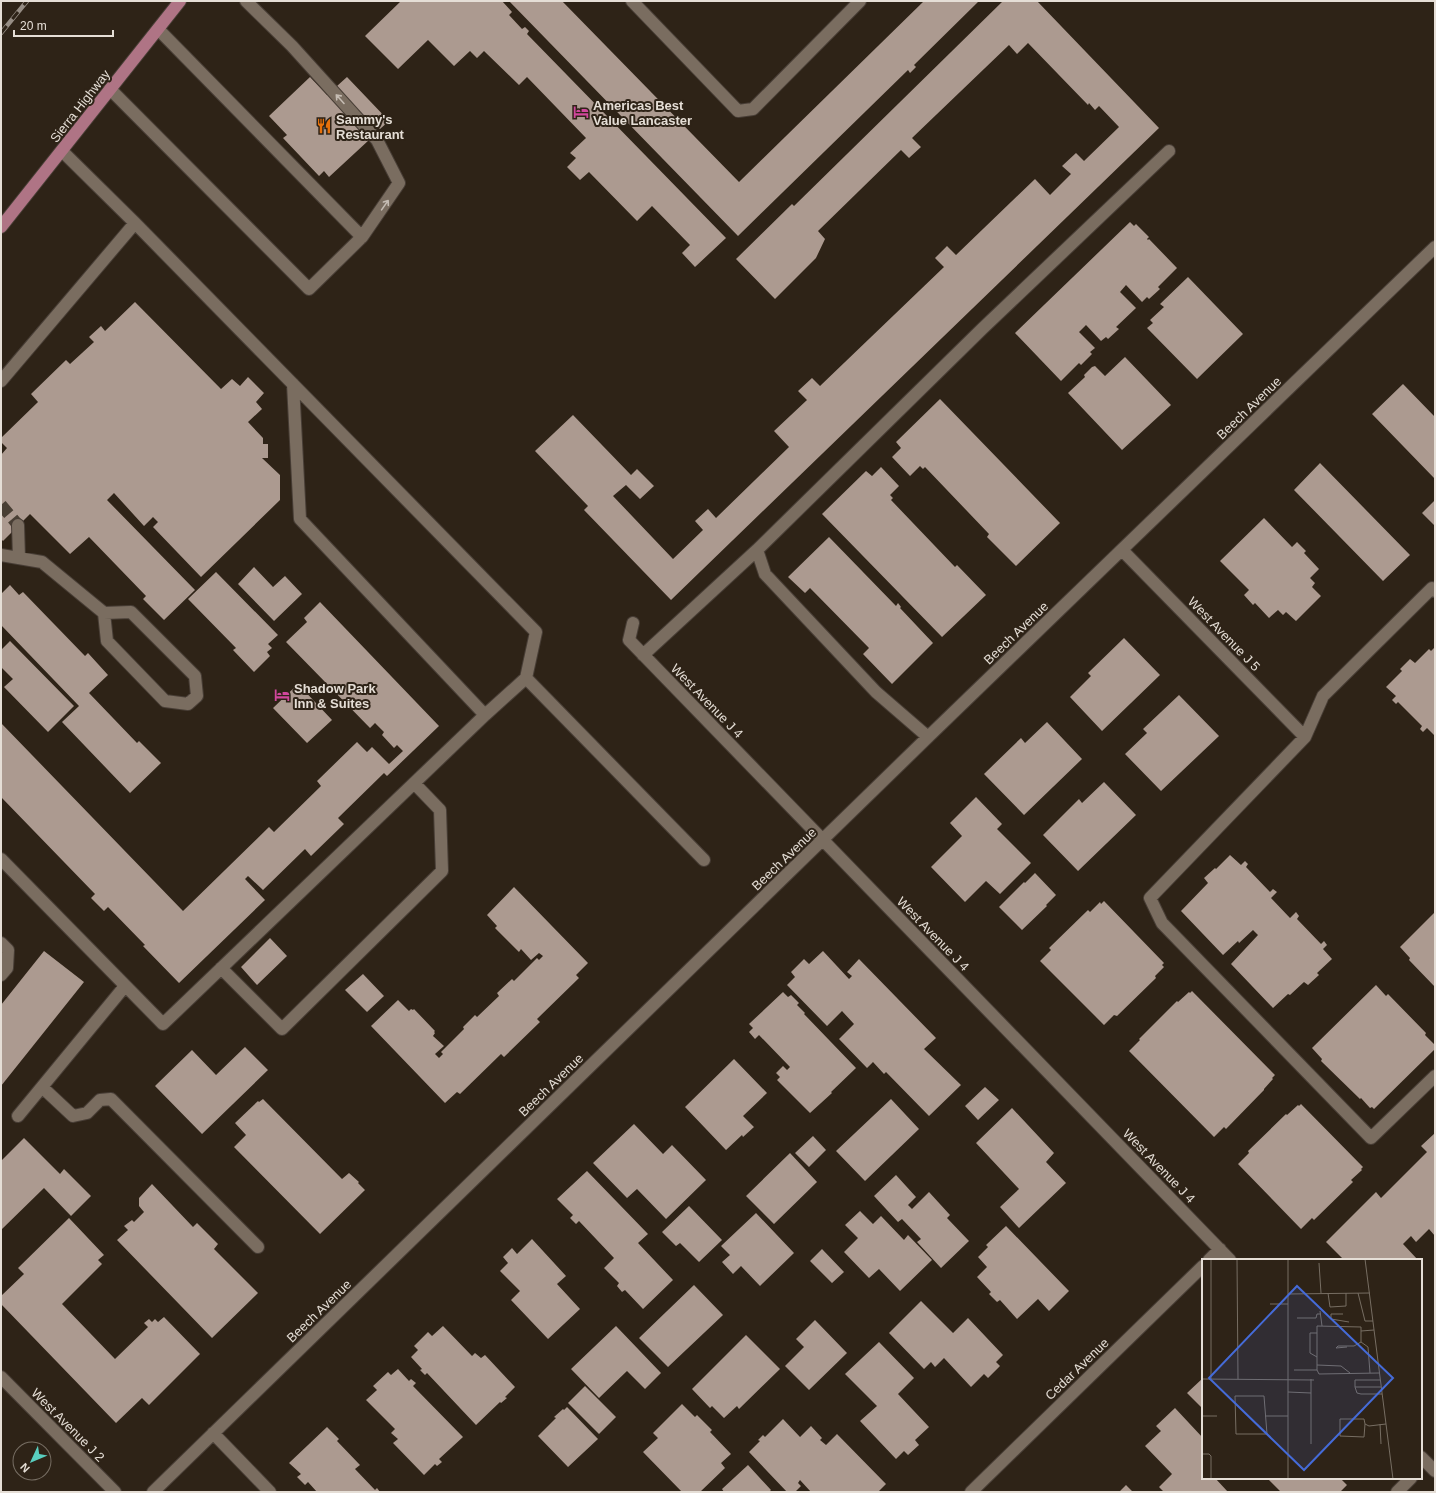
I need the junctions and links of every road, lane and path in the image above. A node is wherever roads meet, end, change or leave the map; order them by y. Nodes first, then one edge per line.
1 (180, 1) edge
2 (246, 1) edge
3 (632, 1) edge
4 (860, 1) edge
5 (158, 29) junction
6 (110, 89) junction
7 (62, 151) junction
8 (1169, 151) dead end
9 (135, 223) junction
10 (1, 227) edge
11 (362, 237) junction
12 (1435, 247) edge
13 (1, 381) edge
14 (293, 384) junction
15 (18, 526) tunnel mouth
16 (757, 550) junction
17 (1122, 550) junction
18 (1, 555) edge
19 (19, 558) junction
20 (1435, 591) edge
21 (104, 613) junction
22 (633, 623) dead end
23 (643, 655) junction
24 (526, 678) junction
25 (485, 715) junction
26 (1305, 737) junction
27 (928, 738) junction
28 (414, 783) junction
29 (823, 840) junction
30 (1, 859) edge
31 (704, 860) dead end
32 (1, 943) edge
33 (222, 968) junction
34 (1, 975) edge
35 (126, 986) junction
36 (1435, 1076) edge
37 (42, 1087) junction
38 (18, 1116) dead end
39 (258, 1247) dead end
40 (1220, 1249) junction
41 (1210, 1259) edge
42 (1229, 1259) edge
43 (1202, 1267) edge
44 (1, 1377) edge
45 (213, 1433) junction
46 (1410, 1479) edge
47 (115, 1492) edge
48 (153, 1492) edge
49 (270, 1492) edge
50 (971, 1492) edge
51 (1397, 1492) edge

1 - 5 main road, Sierra Highway
11 -> 2 street
3 - 4 street
5 - 6 main road, Sierra Highway
5 - 11 street
6 - 7 main road, Sierra Highway
6 - 11 street
7 - 9 street
7 - 10 main road, Sierra Highway
8 - 16 street
9 - 13 street
9 - 14 street
12 - 17 street, Beech Avenue
14 - 24 street
14 - 25 street
15 - 19 street
16 - 23 street
16 - 27 street
17 - 26 street, West Avenue J 5
17 - 27 street, Beech Avenue
18 - 19 street
19 - 21 street
20 - 26 street
21 - 21 street
22 - 23 street, West Avenue J 4
23 - 29 street, West Avenue J 4
24 - 25 street
24 - 31 street
25 - 28 street
26 - 36 street
27 - 29 street, Beech Avenue
28 - 33 street
28 - 33 street
29 - 40 street, West Avenue J 4
29 - 45 street, Beech Avenue
30 - 35 street
32 - 34 street
33 - 35 street
35 - 37 street
37 - 38 street
37 - 39 street
40 - 41 street
40 - 42 street, West Avenue J 4
43 - 50 street, Cedar Avenue
44 - 47 street, West Avenue J 2
45 - 48 street, Beech Avenue
45 - 49 street
46 - 51 street

